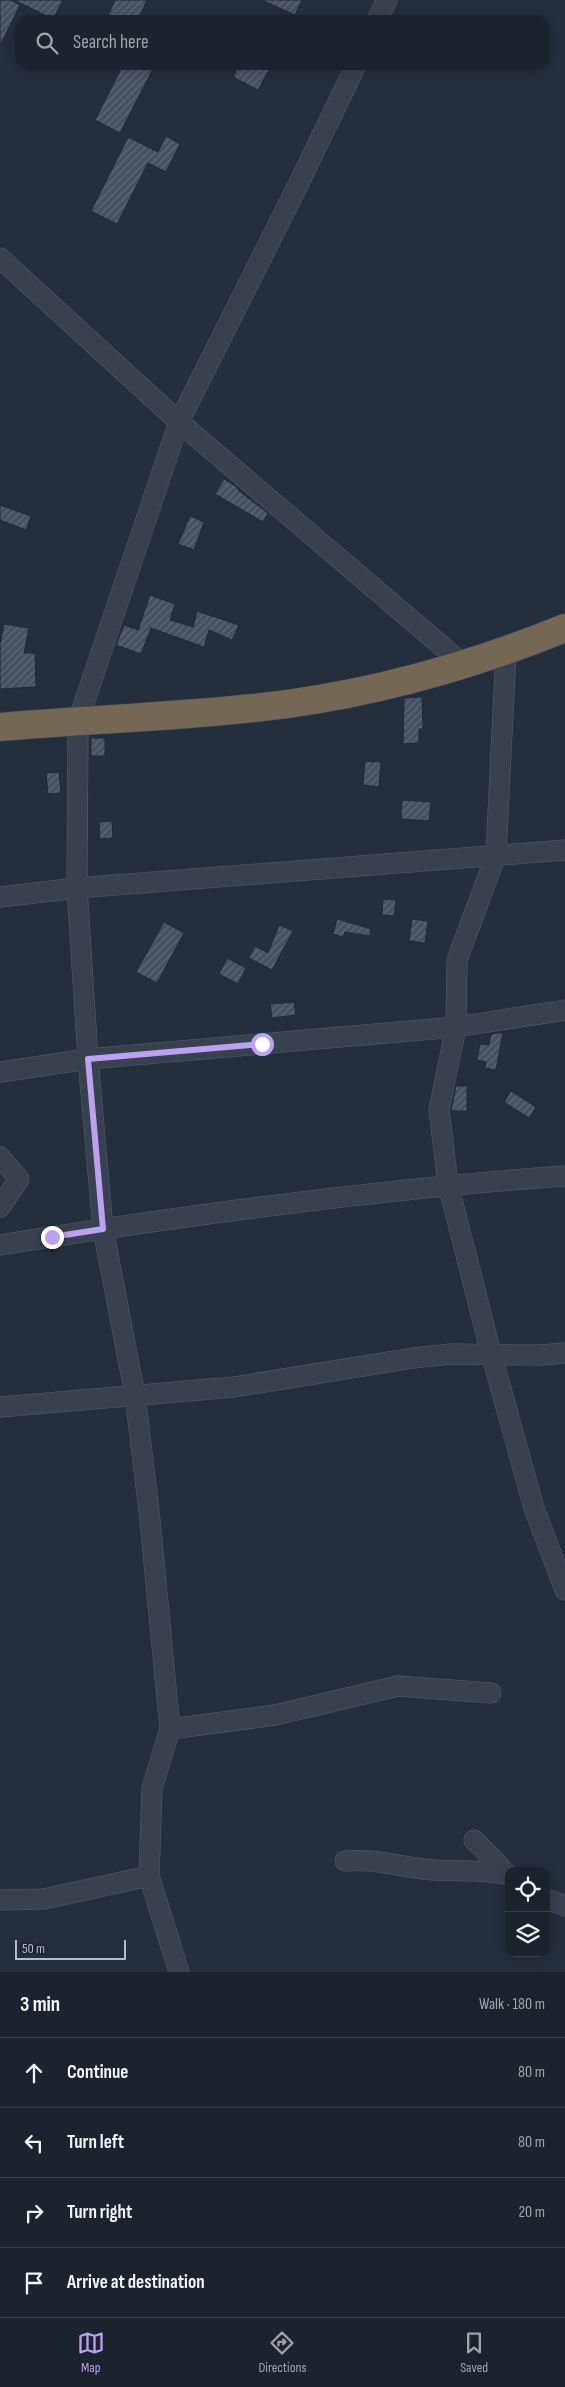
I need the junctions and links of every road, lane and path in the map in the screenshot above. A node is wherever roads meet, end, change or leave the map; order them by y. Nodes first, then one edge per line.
1 (387, 0) edge
2 (380, 15) edge
3 (354, 70) edge
4 (0, 258) edge
5 (179, 422) junction
6 (565, 628) edge
7 (506, 652) junction
8 (464, 665) junction
9 (78, 721) junction
10 (0, 727) edge
11 (565, 850) edge
12 (496, 855) junction
13 (78, 888) junction
14 (0, 897) edge
15 (565, 1010) edge
16 (456, 1027) junction
17 (88, 1059) junction
18 (0, 1072) edge
19 (0, 1157) edge
20 (565, 1176) edge
21 (448, 1184) junction
22 (0, 1207) edge
23 (103, 1229) junction
24 (0, 1245) edge
25 (491, 1353) junction
26 (565, 1353) edge
27 (135, 1395) junction
28 (0, 1406) edge
29 (565, 1590) edge
30 (491, 1693) dead end
31 (170, 1729) junction
32 (474, 1840) dead end
33 (345, 1862) dead end
34 (505, 1872) edge
35 (505, 1874) edge
36 (149, 1876) junction
37 (0, 1900) edge
38 (179, 1972) edge

1 - 2 street
3 - 5 street
4 - 5 street
5 - 8 street
5 - 9 street
6 - 7 highway
7 - 8 highway
7 - 12 street
8 - 9 highway
9 - 10 highway
9 - 13 street
11 - 12 street
12 - 13 street
12 - 16 street
13 - 14 street
13 - 17 street
15 - 16 street
16 - 17 street
16 - 21 street
17 - 18 street
17 - 23 street
19 - 22 street
20 - 21 street
21 - 23 street
21 - 25 street
23 - 24 street
23 - 27 street
25 - 26 street
25 - 27 street
25 - 29 street
27 - 28 street
27 - 31 street
30 - 31 street
31 - 36 street
32 - 34 street
33 - 35 street
36 - 37 street
36 - 38 street

